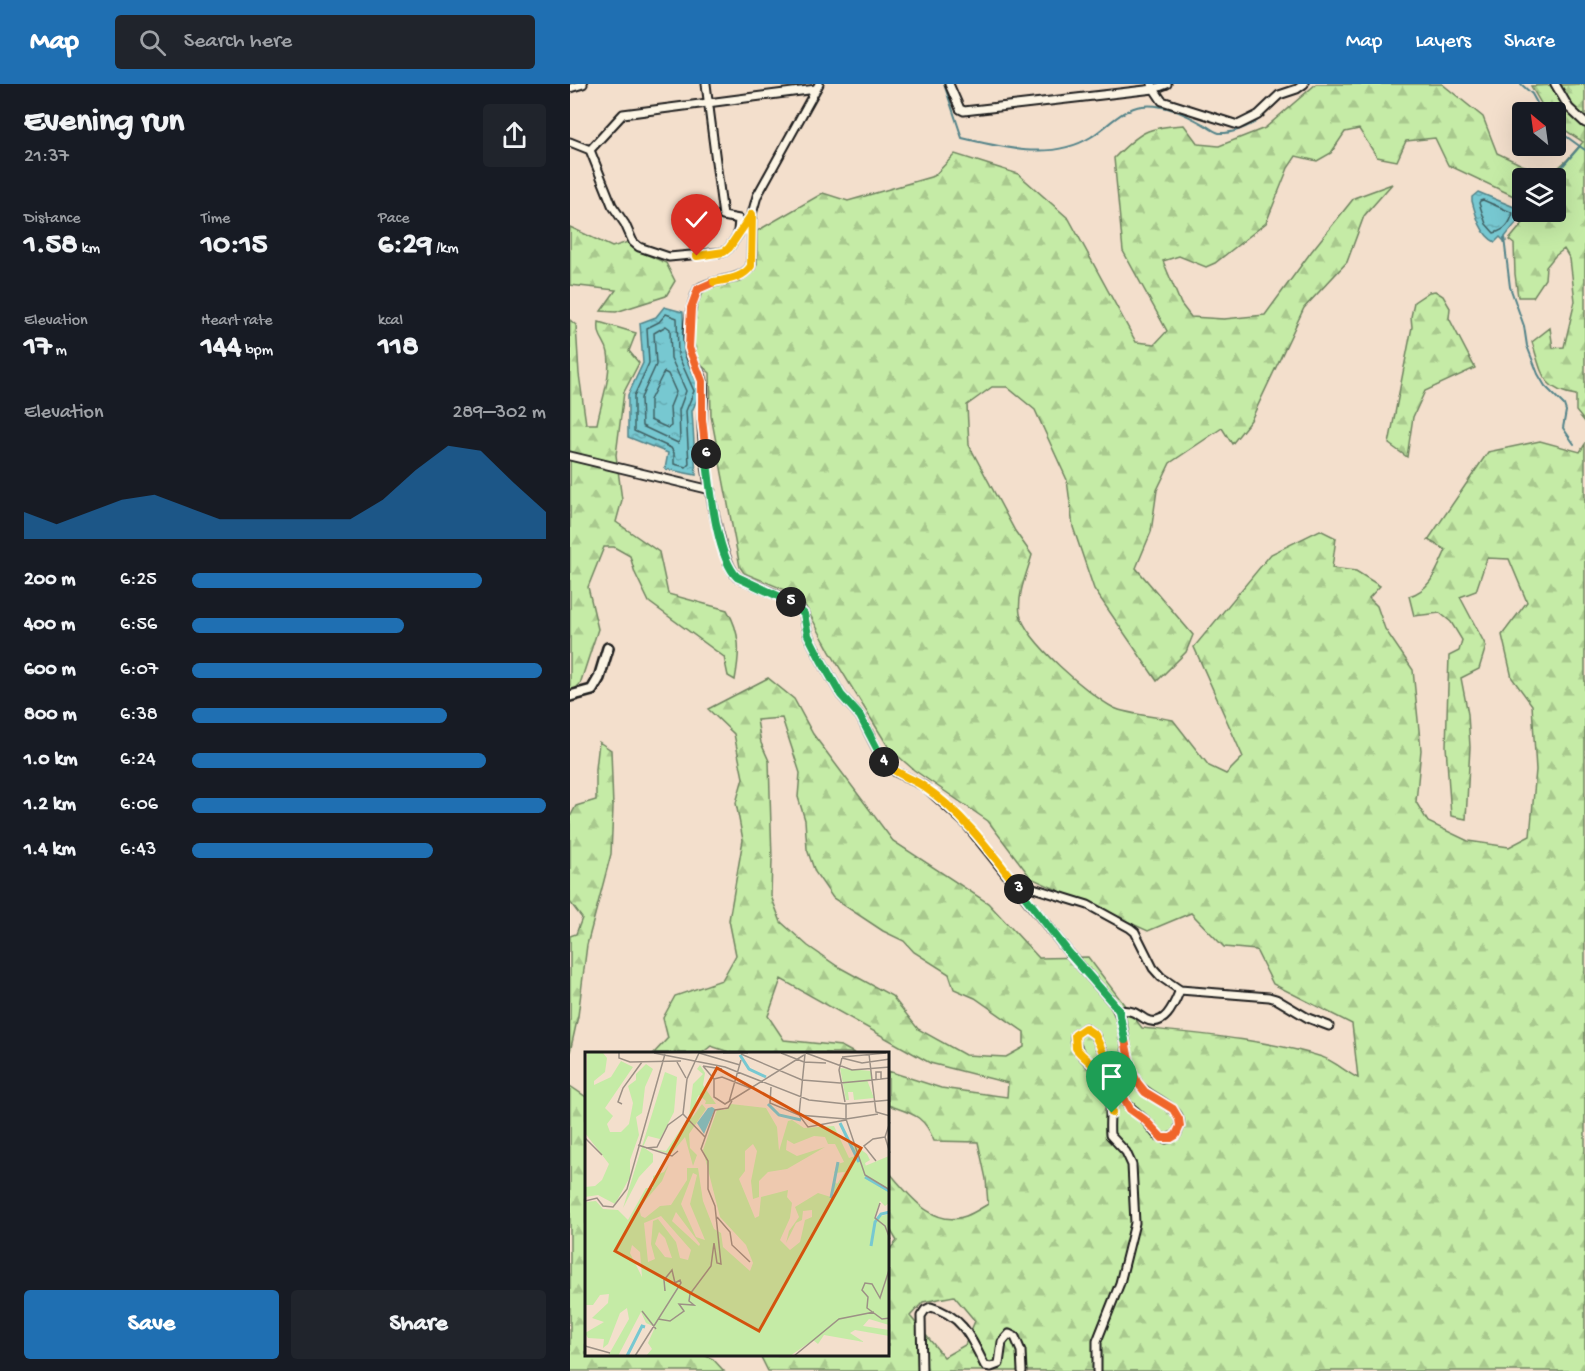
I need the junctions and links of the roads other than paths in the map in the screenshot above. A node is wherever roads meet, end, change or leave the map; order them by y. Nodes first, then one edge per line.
1 (583, 84) edge
2 (706, 84) edge
3 (949, 84) edge
4 (1167, 84) edge
5 (1304, 84) edge
6 (1555, 84) edge
7 (818, 87) edge
8 (1153, 87) edge
9 (570, 88) edge
10 (708, 103) junction
11 (1585, 123) edge
12 (570, 142) edge
13 (590, 150) junction
14 (752, 214) junction
15 (738, 233) junction
16 (570, 456) edge
17 (711, 490) junction
18 (608, 648) dead end
19 (570, 696) edge
20 (1014, 882) junction
21 (1180, 990) junction
22 (1119, 1011) junction
23 (1329, 1026) dead end
24 (922, 1371) edge
25 (1022, 1371) edge
26 (1097, 1371) edge

1 - 9 street
2 - 10 street
3 - 8 street
4 - 8 street
5 - 8 street
6 - 11 street
7 - 10 street
7 - 14 street
10 - 13 street
10 - 15 street
12 - 13 street
13 - 15 street
14 - 15 street
14 - 17 street
16 - 17 street
17 - 20 street
18 - 19 street
20 - 21 street
20 - 22 street
21 - 22 street
21 - 23 street
22 - 26 street
24 - 25 street

